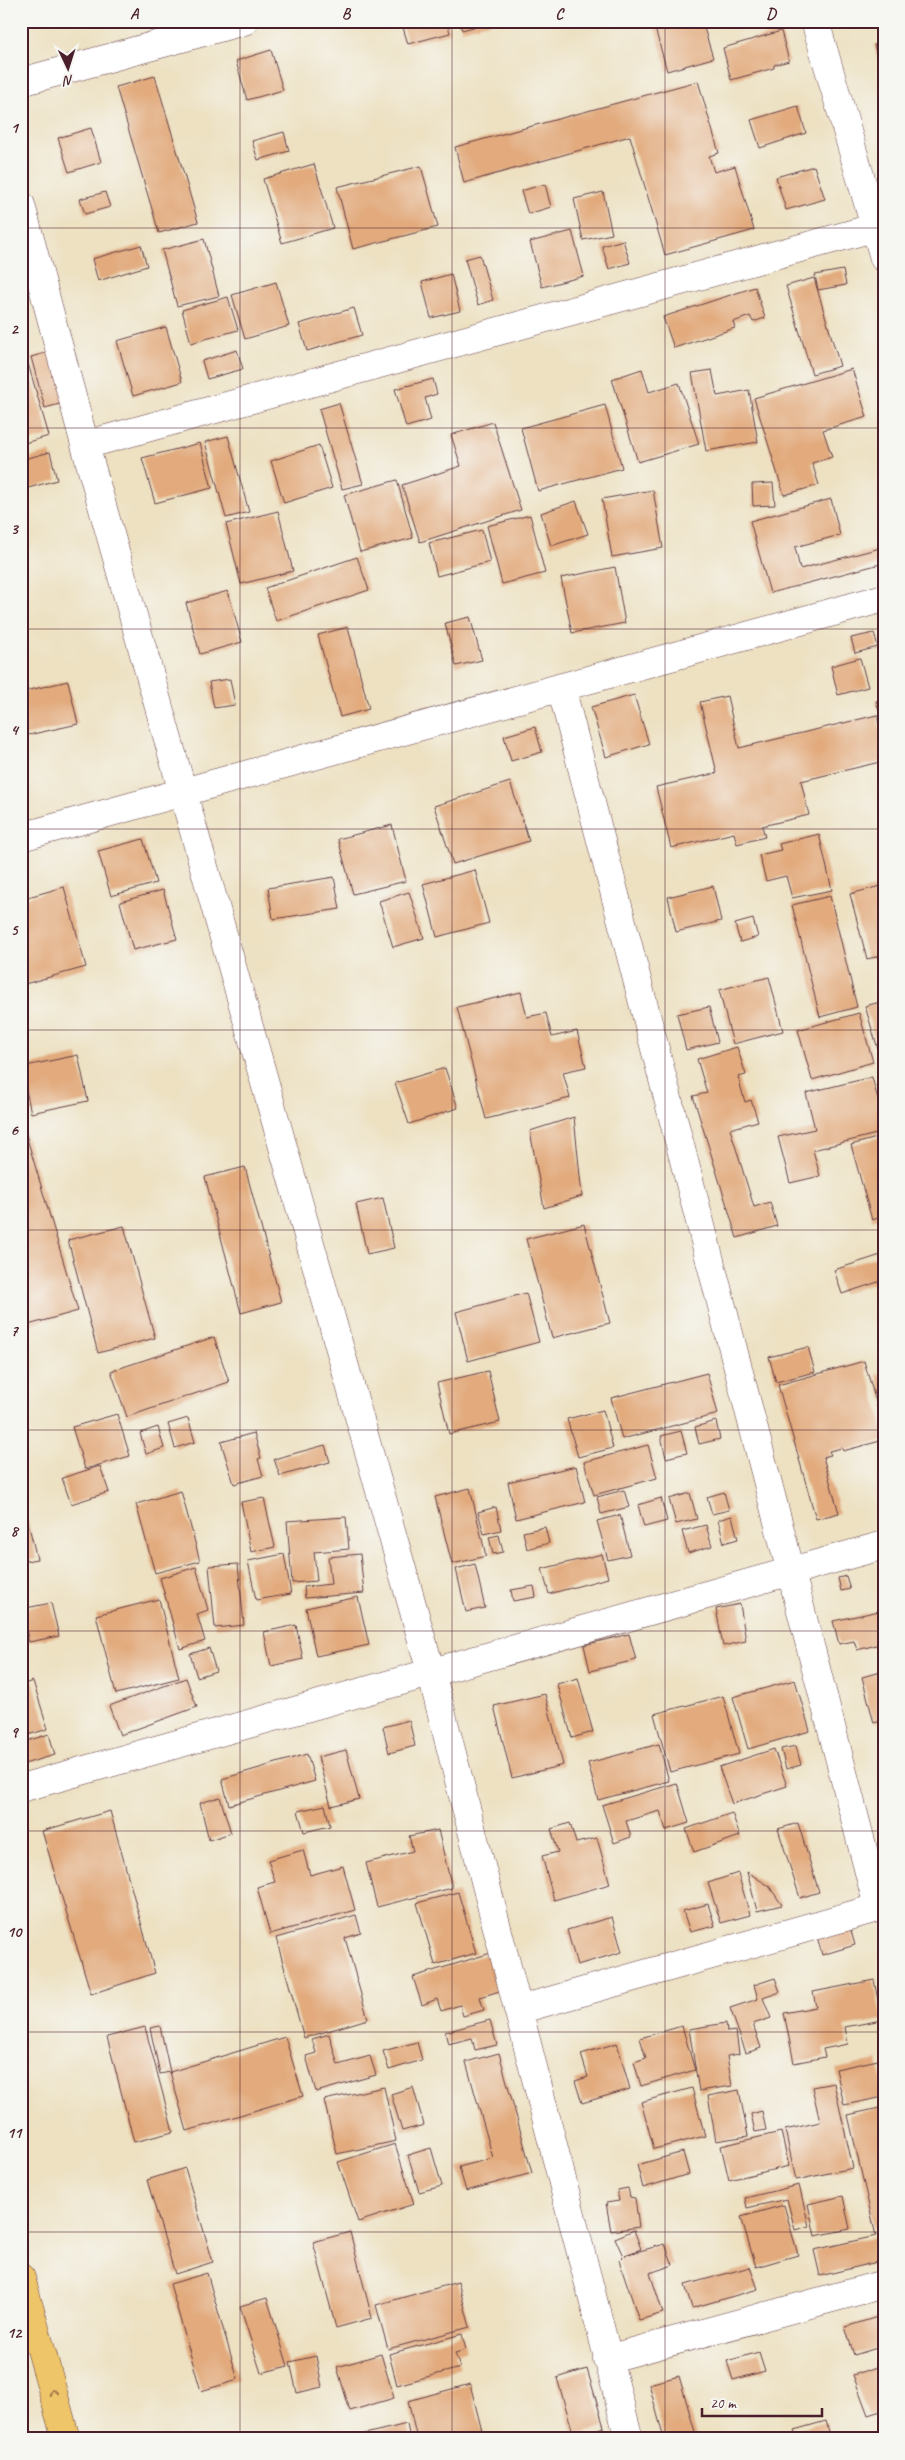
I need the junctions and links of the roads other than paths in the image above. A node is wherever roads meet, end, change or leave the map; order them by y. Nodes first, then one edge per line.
1 (244, 21) edge
2 (815, 21) edge
3 (21, 82) edge
4 (21, 205) edge
5 (879, 226) edge
6 (884, 258) edge
7 (85, 445) junction
8 (884, 598) edge
9 (561, 687) junction
10 (183, 791) junction
11 (21, 837) edge
12 (884, 1545) edge
13 (791, 1572) junction
14 (431, 1672) junction
15 (21, 1788) edge
16 (881, 1906) edge
17 (518, 2010) junction
18 (21, 2278) edge
19 (884, 2284) edge
20 (608, 2359) junction
21 (66, 2439) edge
22 (629, 2439) edge

1 - 3 street
2 - 5 street
4 - 7 street
5 - 6 street
5 - 7 street
7 - 10 street
8 - 9 street
9 - 10 street
9 - 13 street
10 - 11 street
10 - 14 street
12 - 13 street
13 - 14 street
13 - 16 street
14 - 15 street
14 - 17 street
16 - 17 street
17 - 20 street
21 -> 18 highway
19 - 20 street
20 - 22 street

